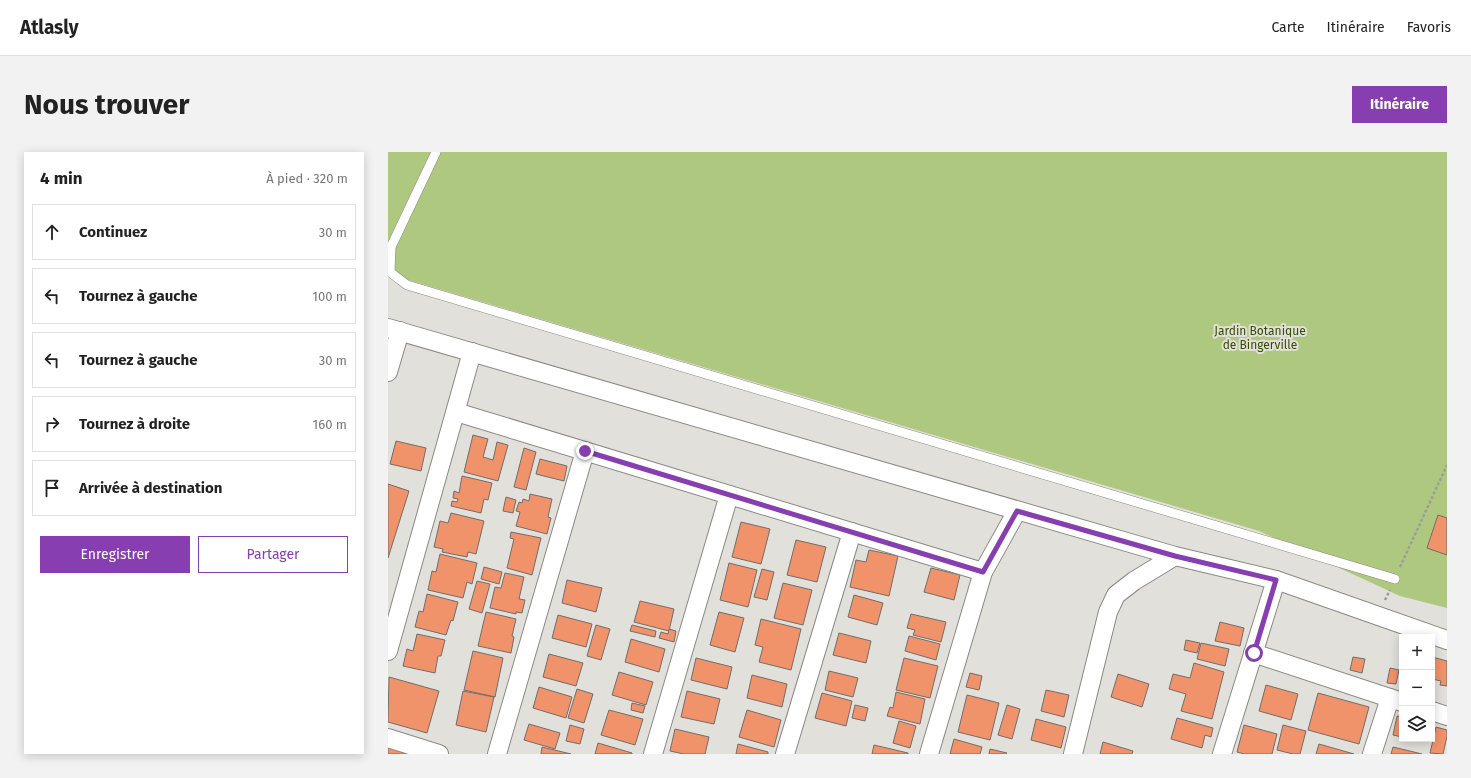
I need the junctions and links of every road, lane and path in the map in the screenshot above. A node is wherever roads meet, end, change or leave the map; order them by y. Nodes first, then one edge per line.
1 (436, 152) edge
2 (394, 329) edge
3 (472, 352) junction
4 (388, 372) edge
5 (456, 412) junction
6 (585, 451) junction
7 (1447, 465) edge
8 (729, 494) junction
9 (1017, 511) junction
10 (852, 532) junction
11 (1175, 556) junction
12 (983, 572) junction
13 (1395, 579) junction
14 (1276, 580) junction
15 (1378, 616) junction
16 (1447, 640) edge
17 (388, 651) edge
18 (1254, 653) junction
19 (1396, 700) edge
20 (1435, 712) edge
21 (1447, 716) edge
22 (388, 738) edge
23 (433, 753) edge
24 (497, 754) edge
25 (653, 754) edge
26 (785, 754) edge
27 (929, 754) edge
28 (1073, 754) edge
29 (1222, 754) edge
30 (1372, 754) edge

1 - 13 lane
2 - 3 street
2 - 4 street
3 - 5 street
3 - 9 street
5 - 6 street
5 - 17 street
6 - 8 street
6 - 24 street
7 - 13 path
8 - 10 street
8 - 25 street
9 - 11 street
9 - 12 street
10 - 12 street
10 - 26 street
11 - 14 street
11 - 28 street
12 - 27 street
13 - 15 path
14 - 15 street
14 - 18 street
15 - 16 street
18 - 19 street
18 - 29 street
19 - 30 street
20 - 21 street
22 - 23 street

